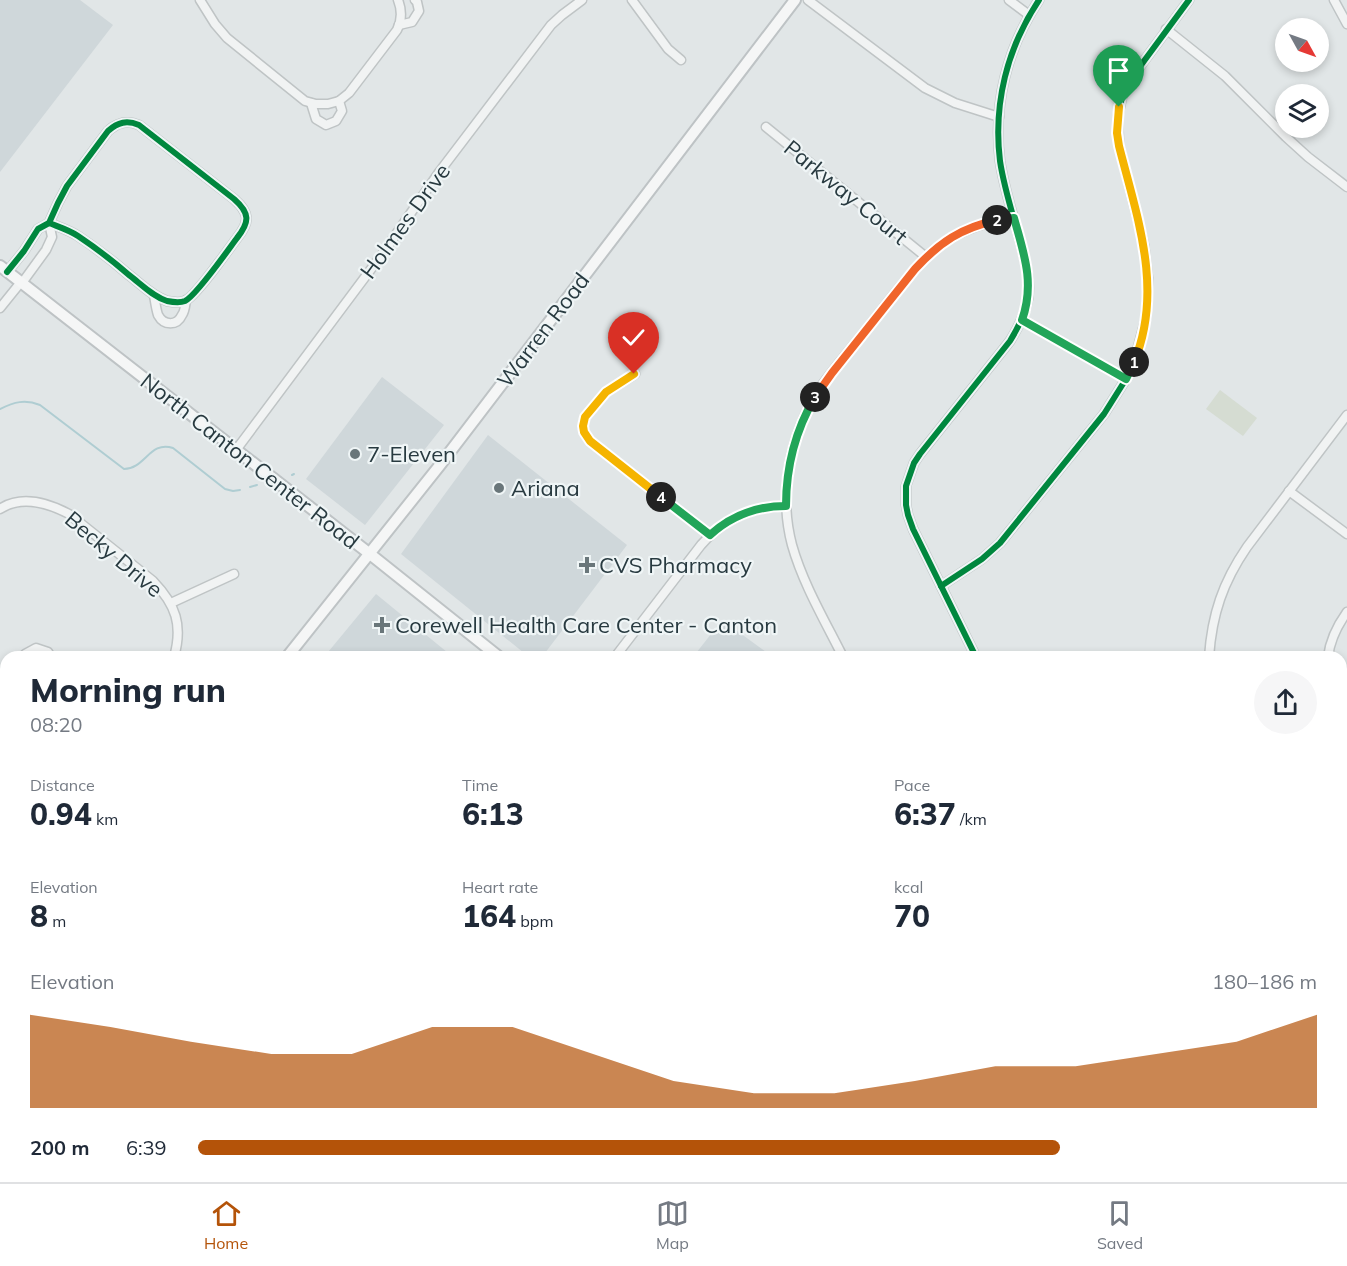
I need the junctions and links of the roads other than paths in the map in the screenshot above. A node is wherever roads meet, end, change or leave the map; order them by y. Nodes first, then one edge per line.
1 (200, 0) edge
2 (398, 0) edge
3 (415, 0) edge
4 (580, 0) edge
5 (632, 0) edge
6 (795, 0) edge
7 (808, 0) edge
8 (1009, 0) edge
9 (1039, 0) edge
10 (1189, 0) edge
11 (1334, 0) edge
12 (1029, 15) junction
13 (1347, 24) edge
14 (399, 25) junction
15 (1166, 29) junction
16 (681, 60) dead end
17 (339, 101) junction
18 (311, 103) junction
19 (999, 117) junction
20 (766, 127) dead end
21 (1347, 187) edge
22 (1014, 218) junction
23 (49, 223) junction
24 (926, 257) junction
25 (4, 269) edge
26 (21, 282) junction
27 (154, 295) junction
28 (186, 300) junction
29 (0, 308) edge
30 (1022, 320) junction
31 (634, 374) dead end
32 (1126, 379) junction
33 (1347, 415) edge
34 (236, 450) junction
35 (1289, 491) junction
36 (786, 506) junction
37 (0, 509) edge
38 (1347, 534) edge
39 (710, 535) junction
40 (370, 554) junction
41 (234, 574) dead end
42 (941, 586) junction
43 (171, 603) junction
44 (1347, 612) edge
45 (30, 651) edge
46 (45, 651) edge
47 (176, 651) edge
48 (292, 651) edge
49 (491, 651) edge
50 (620, 651) edge
51 (840, 651) edge
52 (973, 651) edge
53 (1210, 651) edge
54 (1329, 651) edge

1 - 18 street
2 - 14 street
3 - 14 street
4 - 34 street, Holmes Drive
5 - 16 street
6 - 40 main road, Warren Road
7 - 19 street
8 - 12 street
9 - 12 street
10 - 15 street
11 - 13 street
12 - 19 street
14 - 17 street
15 - 21 street
15 - 32 street
17 - 18 street
17 - 18 street
19 - 22 street
20 - 24 street, Parkway Court
22 - 24 street
22 - 30 street
23 - 25 street
23 - 26 street
23 - 27 street
23 - 28 street
24 - 36 street
25 - 26 main road, North Canton Center Road
26 - 29 street
26 - 34 main road, North Canton Center Road
27 - 28 street
27 - 28 street
30 - 32 street
30 - 42 street
31 - 39 street
32 - 42 street
33 - 35 street
34 - 40 main road, North Canton Center Road
35 - 38 street
35 - 53 street
36 - 39 street
36 - 51 street
37 - 43 street, Becky Drive
39 - 50 street
40 - 48 main road, Warren Road
40 - 49 main road, North Canton Center Road
41 - 43 street
42 - 52 street
43 - 47 street
44 - 54 street
45 - 46 street

